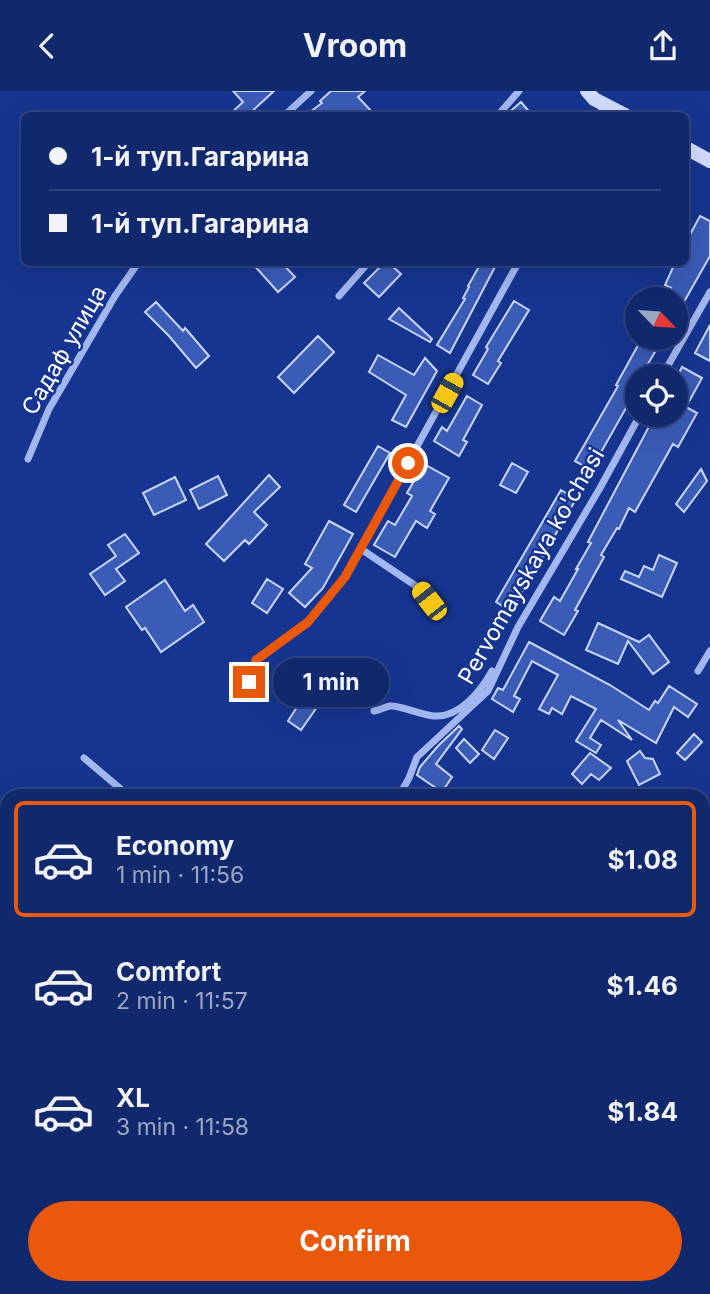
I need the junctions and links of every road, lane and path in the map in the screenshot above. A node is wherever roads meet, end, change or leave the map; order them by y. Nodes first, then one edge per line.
1 (311, 91) edge
2 (519, 91) edge
3 (587, 91) edge
4 (602, 110) edge
5 (288, 112) edge
6 (501, 112) edge
7 (689, 150) edge
8 (710, 161) edge
9 (136, 266) edge
10 (365, 266) edge
11 (516, 266) edge
12 (710, 292) edge
13 (339, 296) dead end
14 (669, 364) edge
15 (633, 427) edge
16 (28, 459) dead end
17 (361, 549) junction
18 (439, 614) dead end
19 (518, 627) junction
20 (710, 651) edge
21 (698, 671) dead end
22 (249, 682) dead end
23 (374, 711) dead end
24 (84, 758) dead end
25 (122, 789) edge
26 (403, 789) edge

1 - 5 street
2 - 6 street
3 - 4 main road
7 - 8 main road
9 - 16 street, Садаф улица
10 - 13 street
11 - 17 street
12 - 14 street
15 - 19 street, Pervomayskaya ko'chasi
17 - 18 street
17 - 22 street
19 - 23 street
19 - 26 street, Pervomayskaya ko'chasi
20 - 21 street
24 - 25 street

